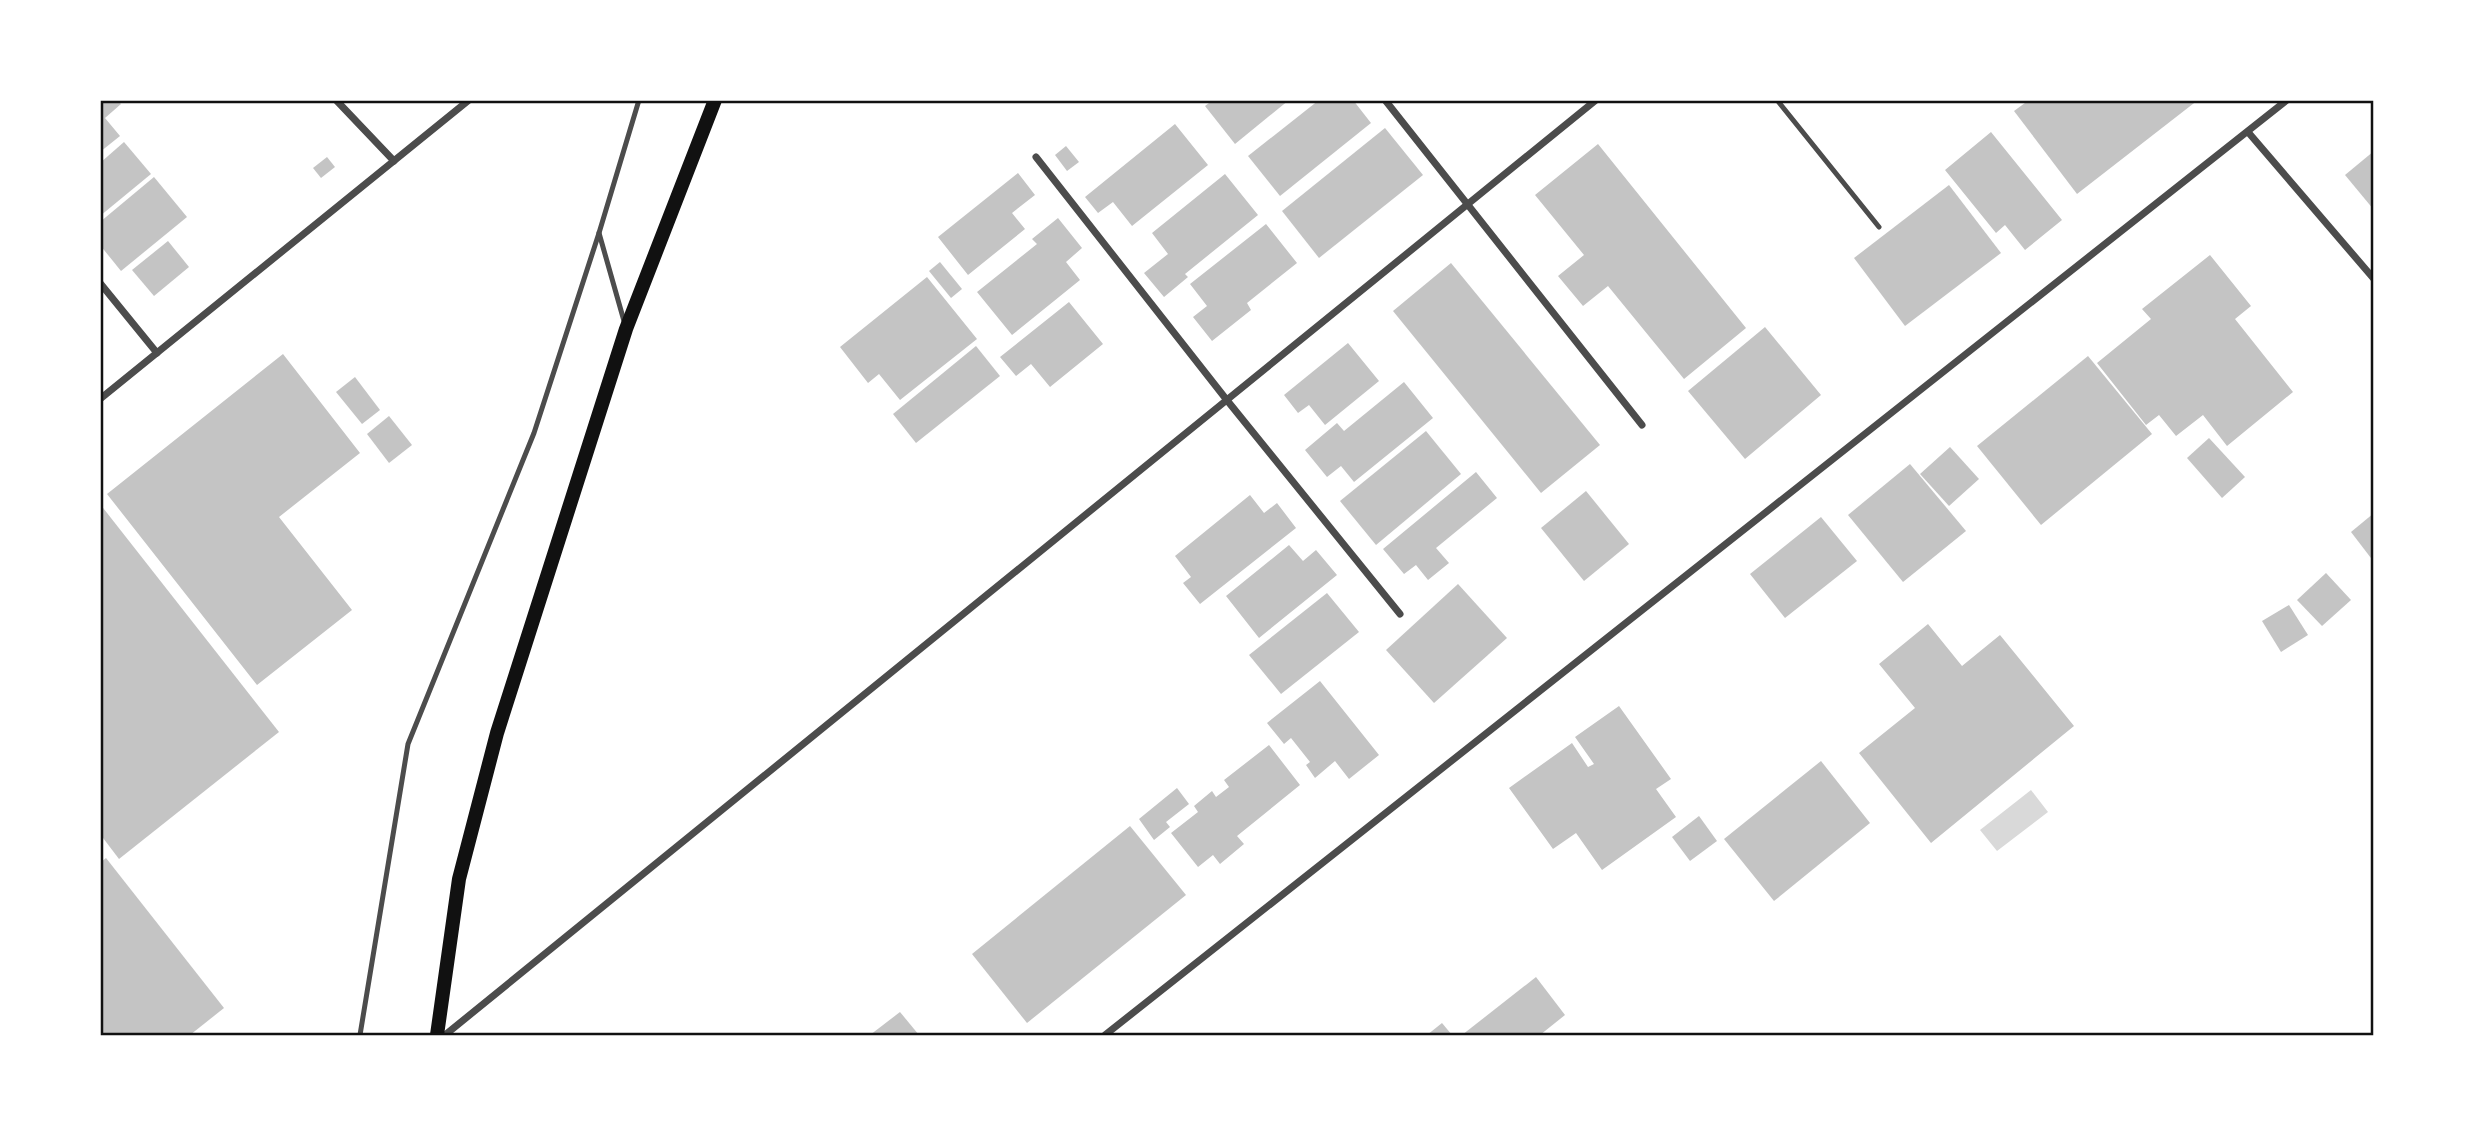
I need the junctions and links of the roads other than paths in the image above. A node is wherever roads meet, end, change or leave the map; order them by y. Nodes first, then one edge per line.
1 (336, 100) edge
2 (469, 100) edge
3 (639, 100) edge
4 (715, 100) edge
5 (1385, 100) edge
6 (1596, 100) edge
7 (1777, 100) edge
8 (2287, 100) edge
9 (2248, 132) junction
10 (1036, 157) dead end
11 (394, 161) junction
12 (1468, 204) junction
13 (1879, 227) dead end
14 (599, 233) junction
15 (2374, 279) edge
16 (100, 283) edge
17 (626, 329) junction
18 (157, 353) junction
19 (100, 399) edge
20 (1226, 399) junction
21 (1643, 425) dead end
22 (1400, 614) dead end
23 (360, 1035) edge
24 (437, 1035) edge
25 (444, 1035) edge
26 (1105, 1035) edge

1 - 11 street
2 - 11 street
3 - 14 lane
4 - 17 main road
5 - 12 street
6 - 12 street
7 - 13 lane
8 - 9 street
9 - 15 street
9 - 26 street
10 - 20 street
11 - 18 street
12 - 20 street
12 - 21 street
14 - 17 lane
14 - 23 lane
16 - 18 street
17 - 24 main road
18 - 19 street
20 - 22 street
20 - 25 street

